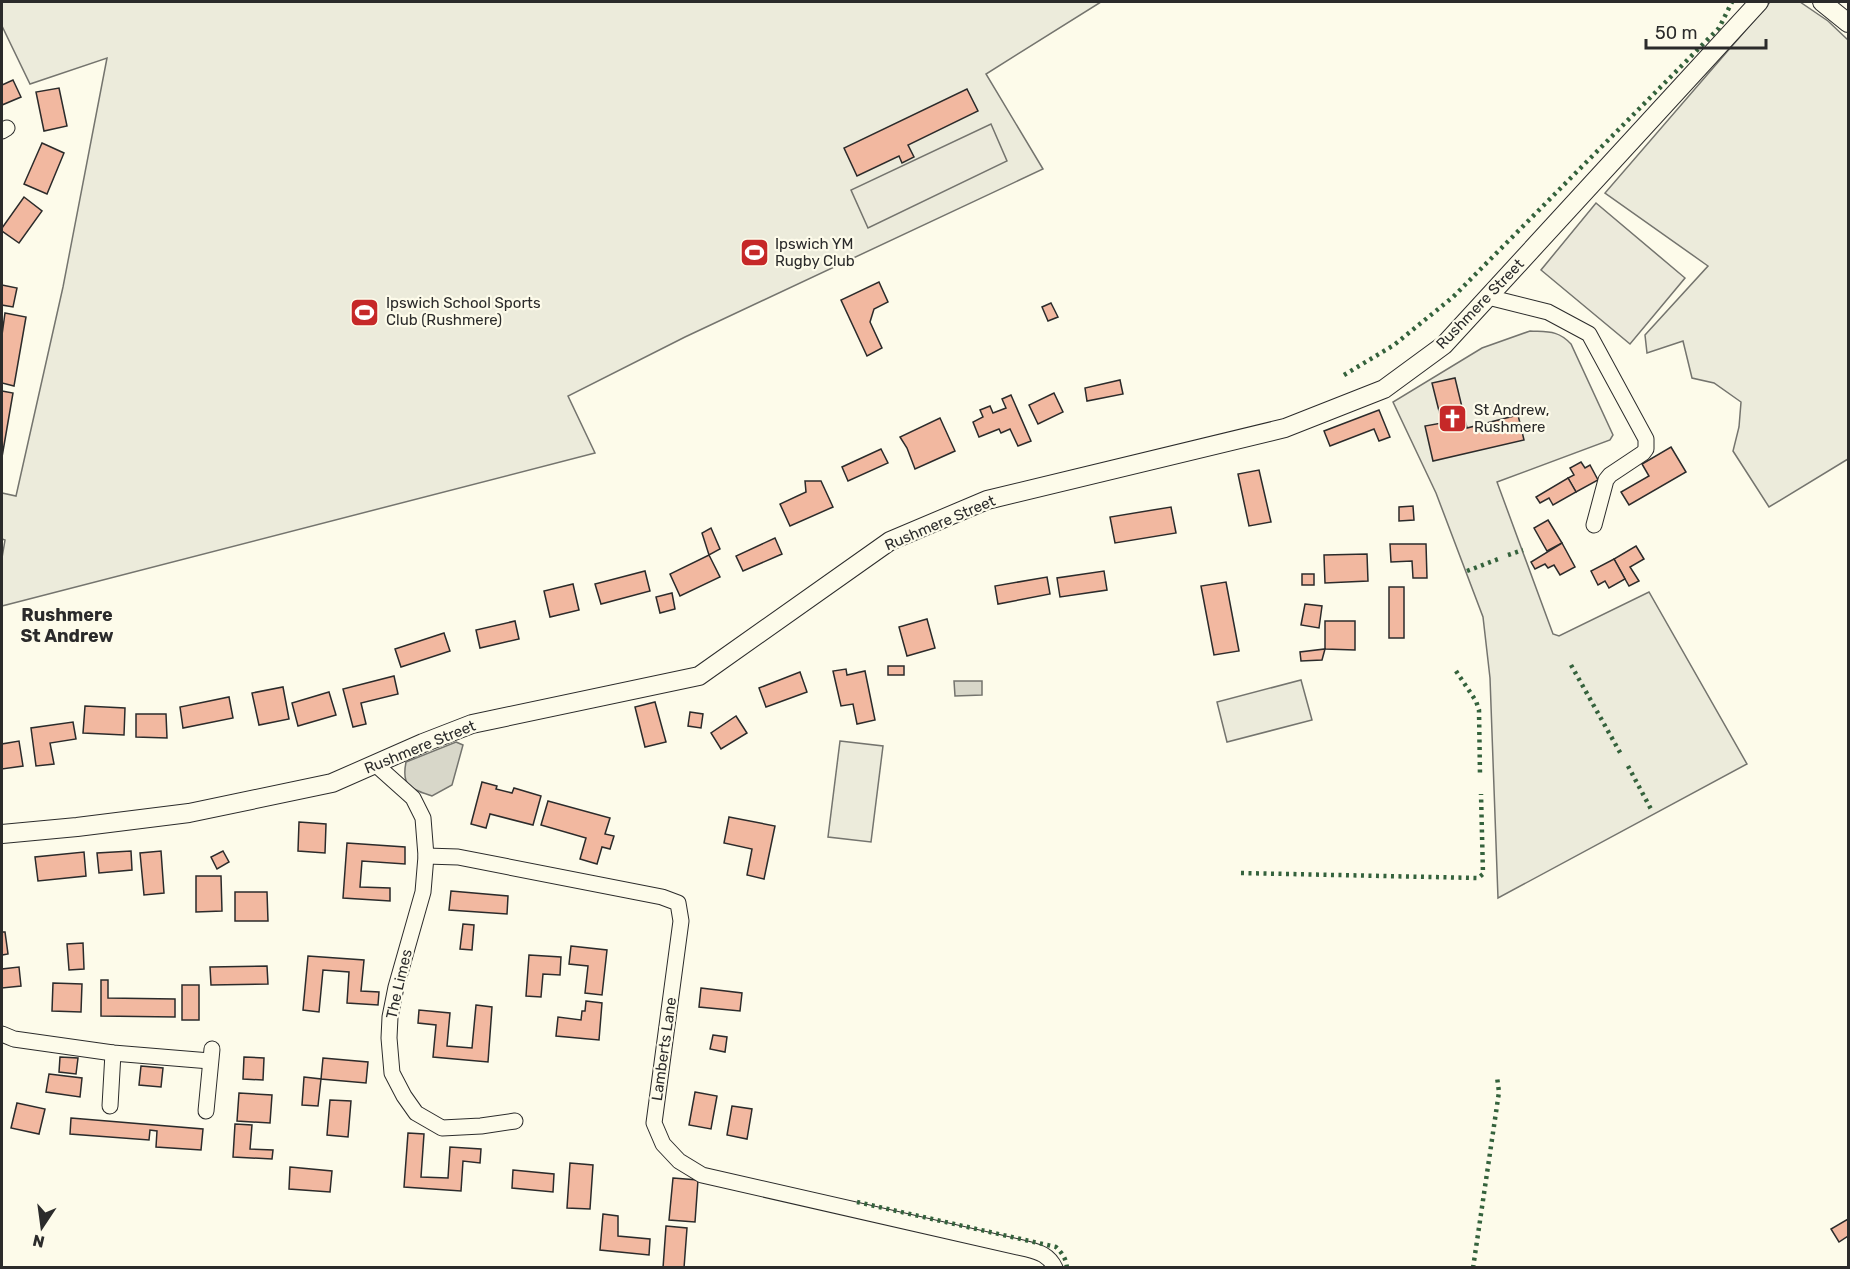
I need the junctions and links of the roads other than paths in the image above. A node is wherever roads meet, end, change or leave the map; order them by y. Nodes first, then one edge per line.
1 (1759, 2) edge
2 (1822, 2) edge
3 (1848, 24) edge
4 (1488, 297) junction
5 (1594, 525) dead end
6 (375, 764) junction
7 (2, 834) edge
8 (426, 856) junction
9 (2, 1034) edge
10 (112, 1053) junction
11 (110, 1106) dead end
12 (206, 1111) dead end
13 (515, 1121) dead end
14 (1055, 1268) edge

1 - 4 street, Rushmere Street
2 - 3 street
4 - 5 street
4 - 6 street, Rushmere Street
6 - 7 street, Rushmere Street
6 - 8 street
8 - 13 street, The Limes
8 - 14 street, Lamberts Lane
9 - 10 street
10 - 11 street
10 - 12 street

